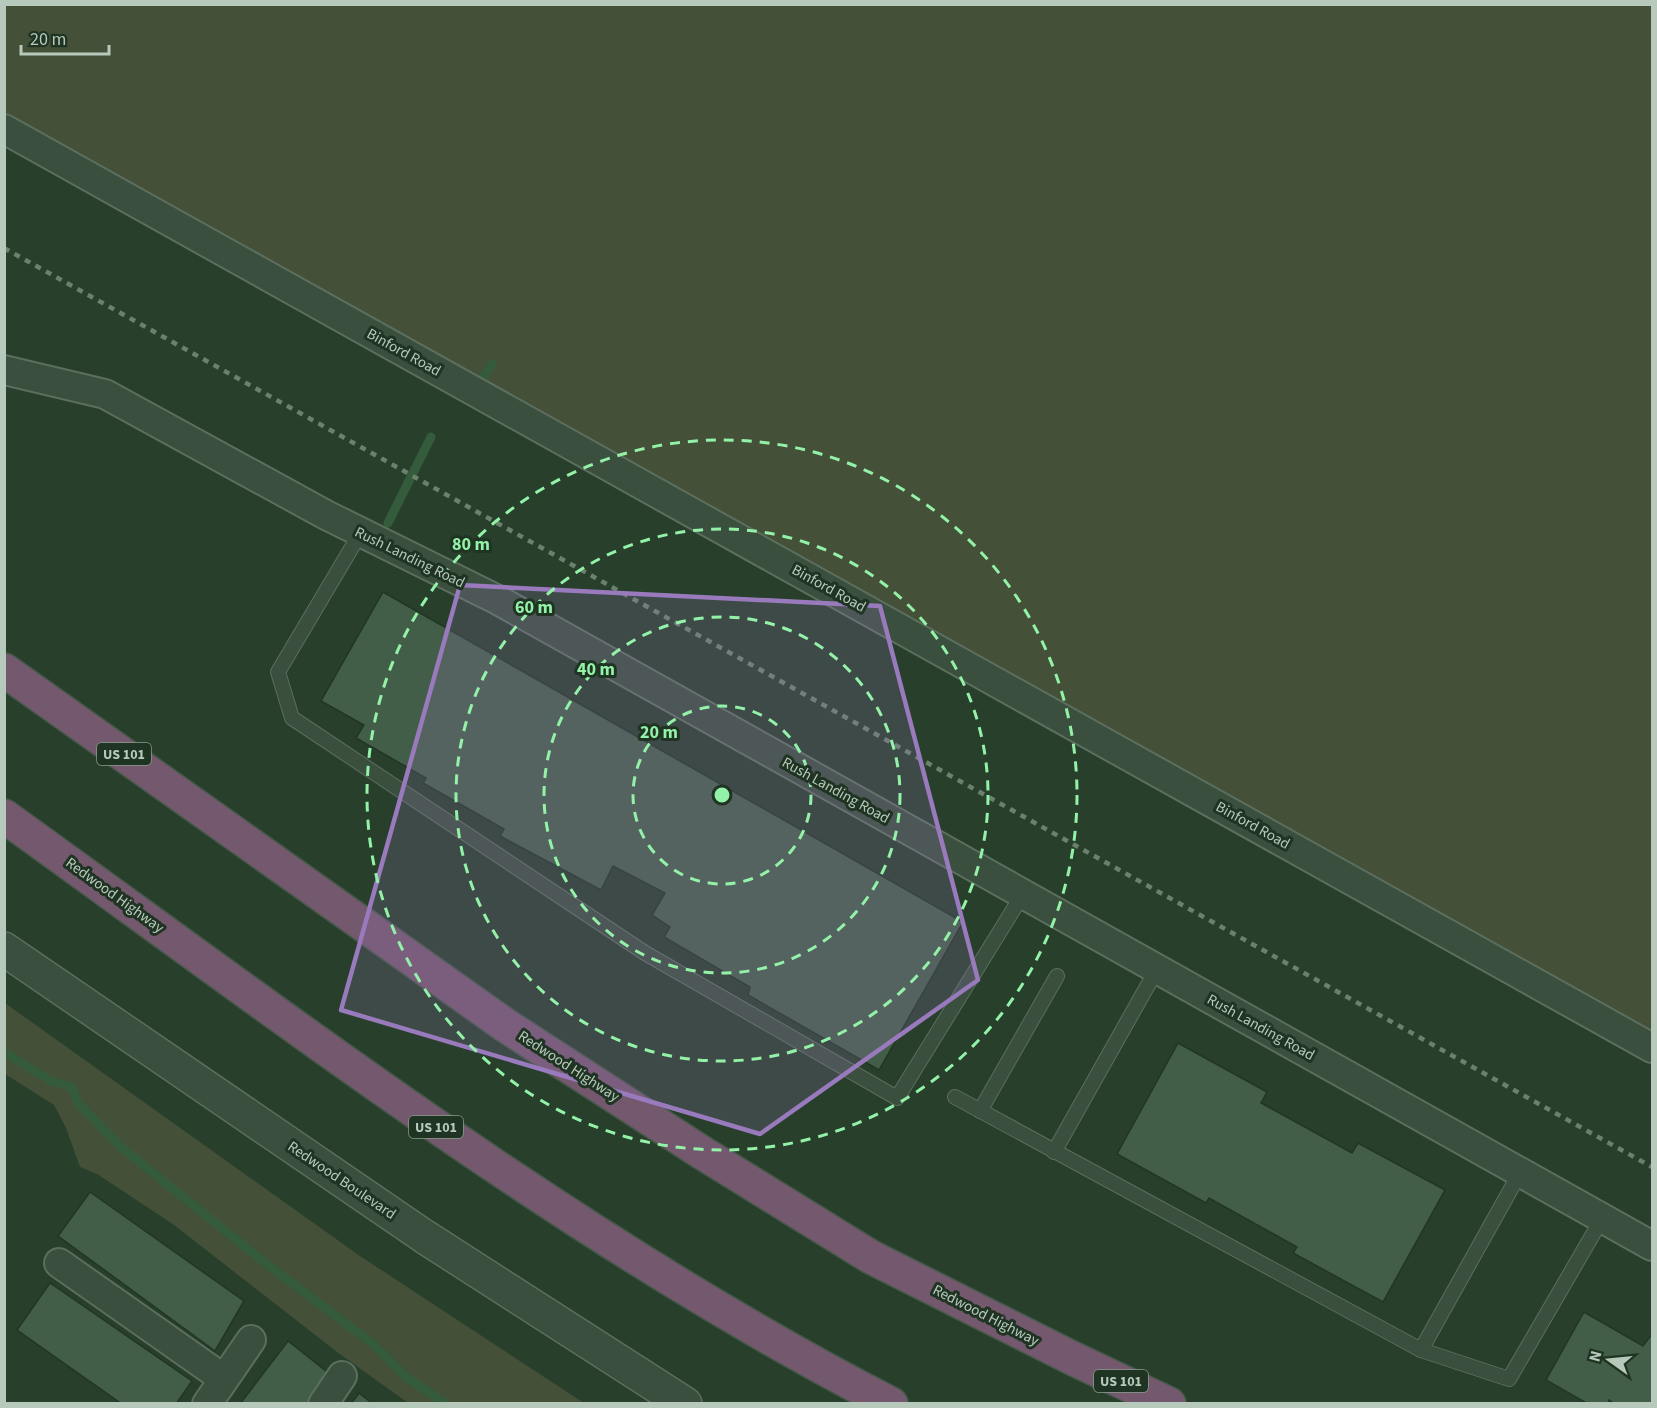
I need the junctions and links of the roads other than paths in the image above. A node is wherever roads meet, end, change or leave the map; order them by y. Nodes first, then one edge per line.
1 (4, 129) edge
2 (4, 370) edge
3 (361, 532) junction
4 (4, 670) edge
5 (4, 816) edge
6 (1023, 894) junction
7 (4, 949) edge
8 (1157, 969) junction
9 (1057, 976) dead end
10 (1653, 1048) edge
11 (955, 1097) dead end
12 (980, 1112) junction
13 (1054, 1152) junction
14 (1521, 1171) junction
15 (1603, 1217) junction
16 (1653, 1246) edge
17 (59, 1263) dead end
18 (250, 1341) dead end
19 (1421, 1350) junction
20 (342, 1376) dead end
21 (224, 1379) junction
22 (207, 1404) edge
23 (323, 1404) edge
24 (685, 1404) edge
25 (891, 1404) edge
26 (1169, 1404) edge

1 - 10 street, Binford Road
2 - 3 street, Rush Landing Road
3 - 6 street, Rush Landing Road
3 - 6 lane
4 - 26 highway, Redwood Highway / US 101
5 - 25 highway, Redwood Highway / US 101
6 - 8 street, Rush Landing Road
7 - 24 street, Redwood Boulevard
8 - 13 lane
8 - 14 street, Rush Landing Road
9 - 12 lane
11 - 12 lane
12 - 13 lane
13 - 19 lane
14 - 15 street, Rush Landing Road
14 - 19 lane
15 - 16 street, Rush Landing Road
15 - 19 lane
17 - 21 street
18 - 21 street
20 - 23 street
21 - 22 street

